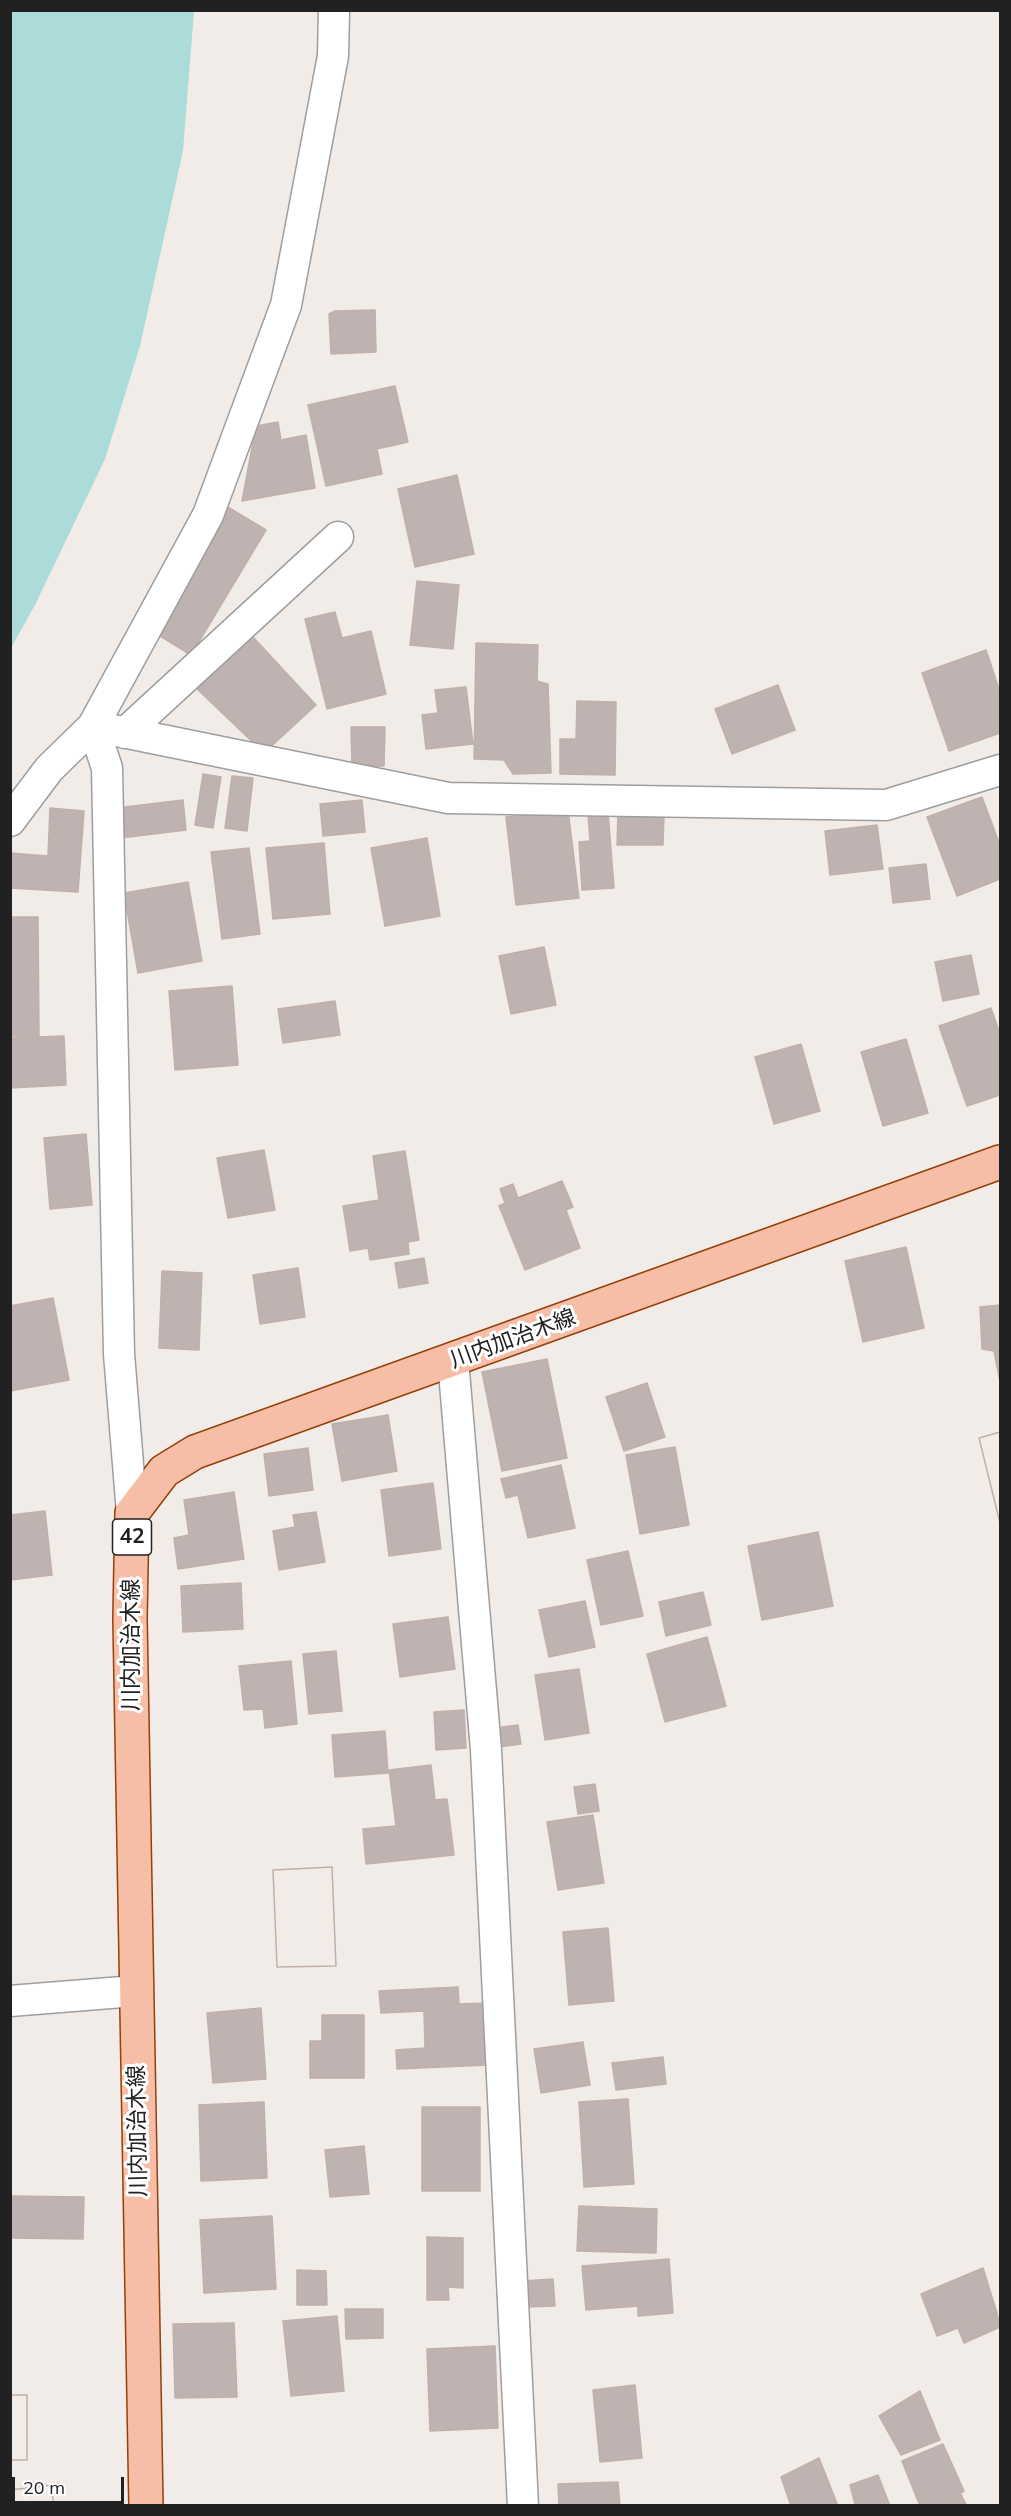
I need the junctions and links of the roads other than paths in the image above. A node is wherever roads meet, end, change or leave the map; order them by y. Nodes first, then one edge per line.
1 (334, 10) edge
2 (338, 537) dead end
3 (93, 726) junction
4 (125, 732) junction
5 (1000, 770) edge
6 (10, 822) edge
7 (1000, 1162) edge
8 (453, 1360) junction
9 (132, 1513) junction
10 (135, 1991) junction
11 (10, 2001) edge
12 (146, 2505) edge
13 (522, 2505) edge

1 - 3 street
2 - 4 street
3 - 4 street
3 - 6 street
3 - 9 street
4 - 5 street
7 - 8 main road, 川内加治木線 / 42
8 - 9 main road, 川内加治木線 / 42
8 - 13 street
9 - 10 main road, 川内加治木線 / 42
10 - 11 street
10 - 12 main road, 川内加治木線 / 42

